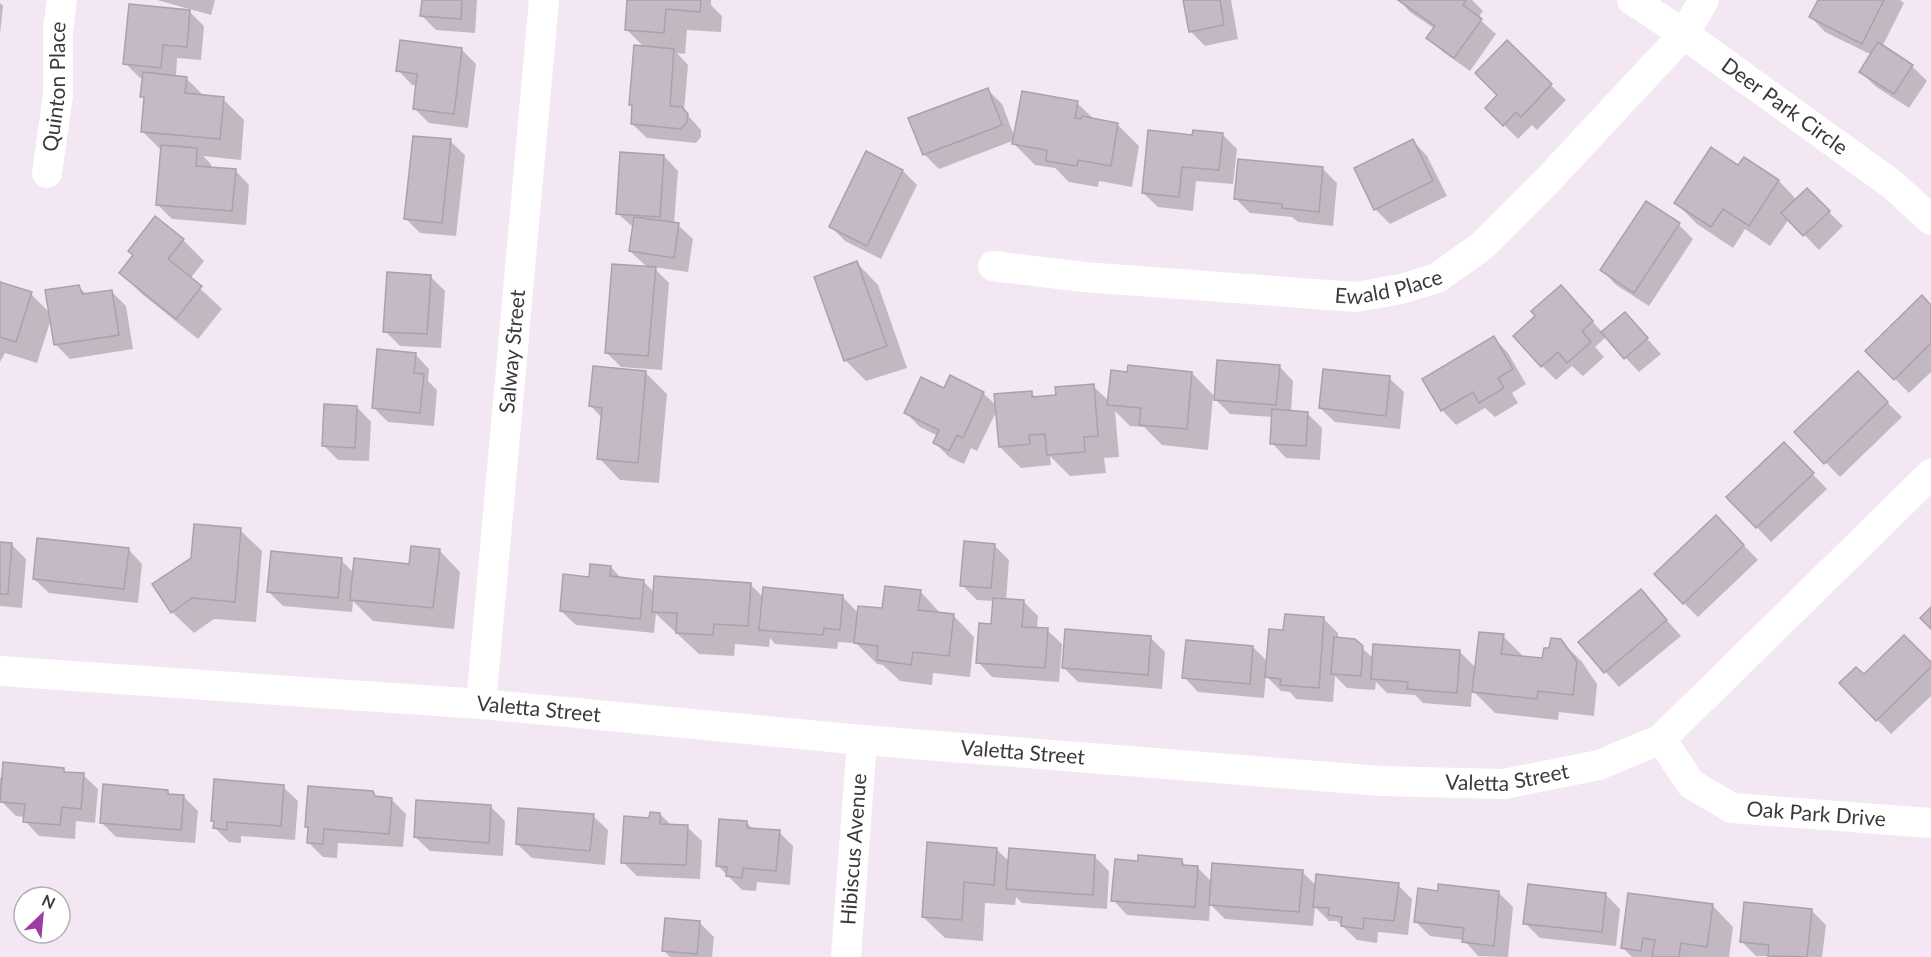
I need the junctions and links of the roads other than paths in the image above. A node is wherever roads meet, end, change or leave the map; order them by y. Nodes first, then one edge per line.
1 (62, 0) edge
2 (544, 0) edge
3 (1632, 0) edge
4 (1704, 0) edge
5 (1684, 34) junction
6 (47, 173) dead end
7 (1931, 220) edge
8 (993, 266) dead end
9 (1931, 474) edge
10 (0, 671) edge
11 (481, 704) junction
12 (1661, 739) junction
13 (862, 740) junction
14 (1931, 823) edge
15 (846, 957) edge

1 - 6 street, Quinton Place
2 - 11 street, Salway Street
3 - 5 street, Deer Park Circle
4 - 5 street, Ewald Place
5 - 7 street, Deer Park Circle
5 - 8 street, Ewald Place
9 - 12 street, Valetta Street
10 - 11 street, Valetta Street
11 - 13 street, Valetta Street
12 - 13 street, Valetta Street
12 - 14 street, Oak Park Drive
13 - 15 street, Hibiscus Avenue

